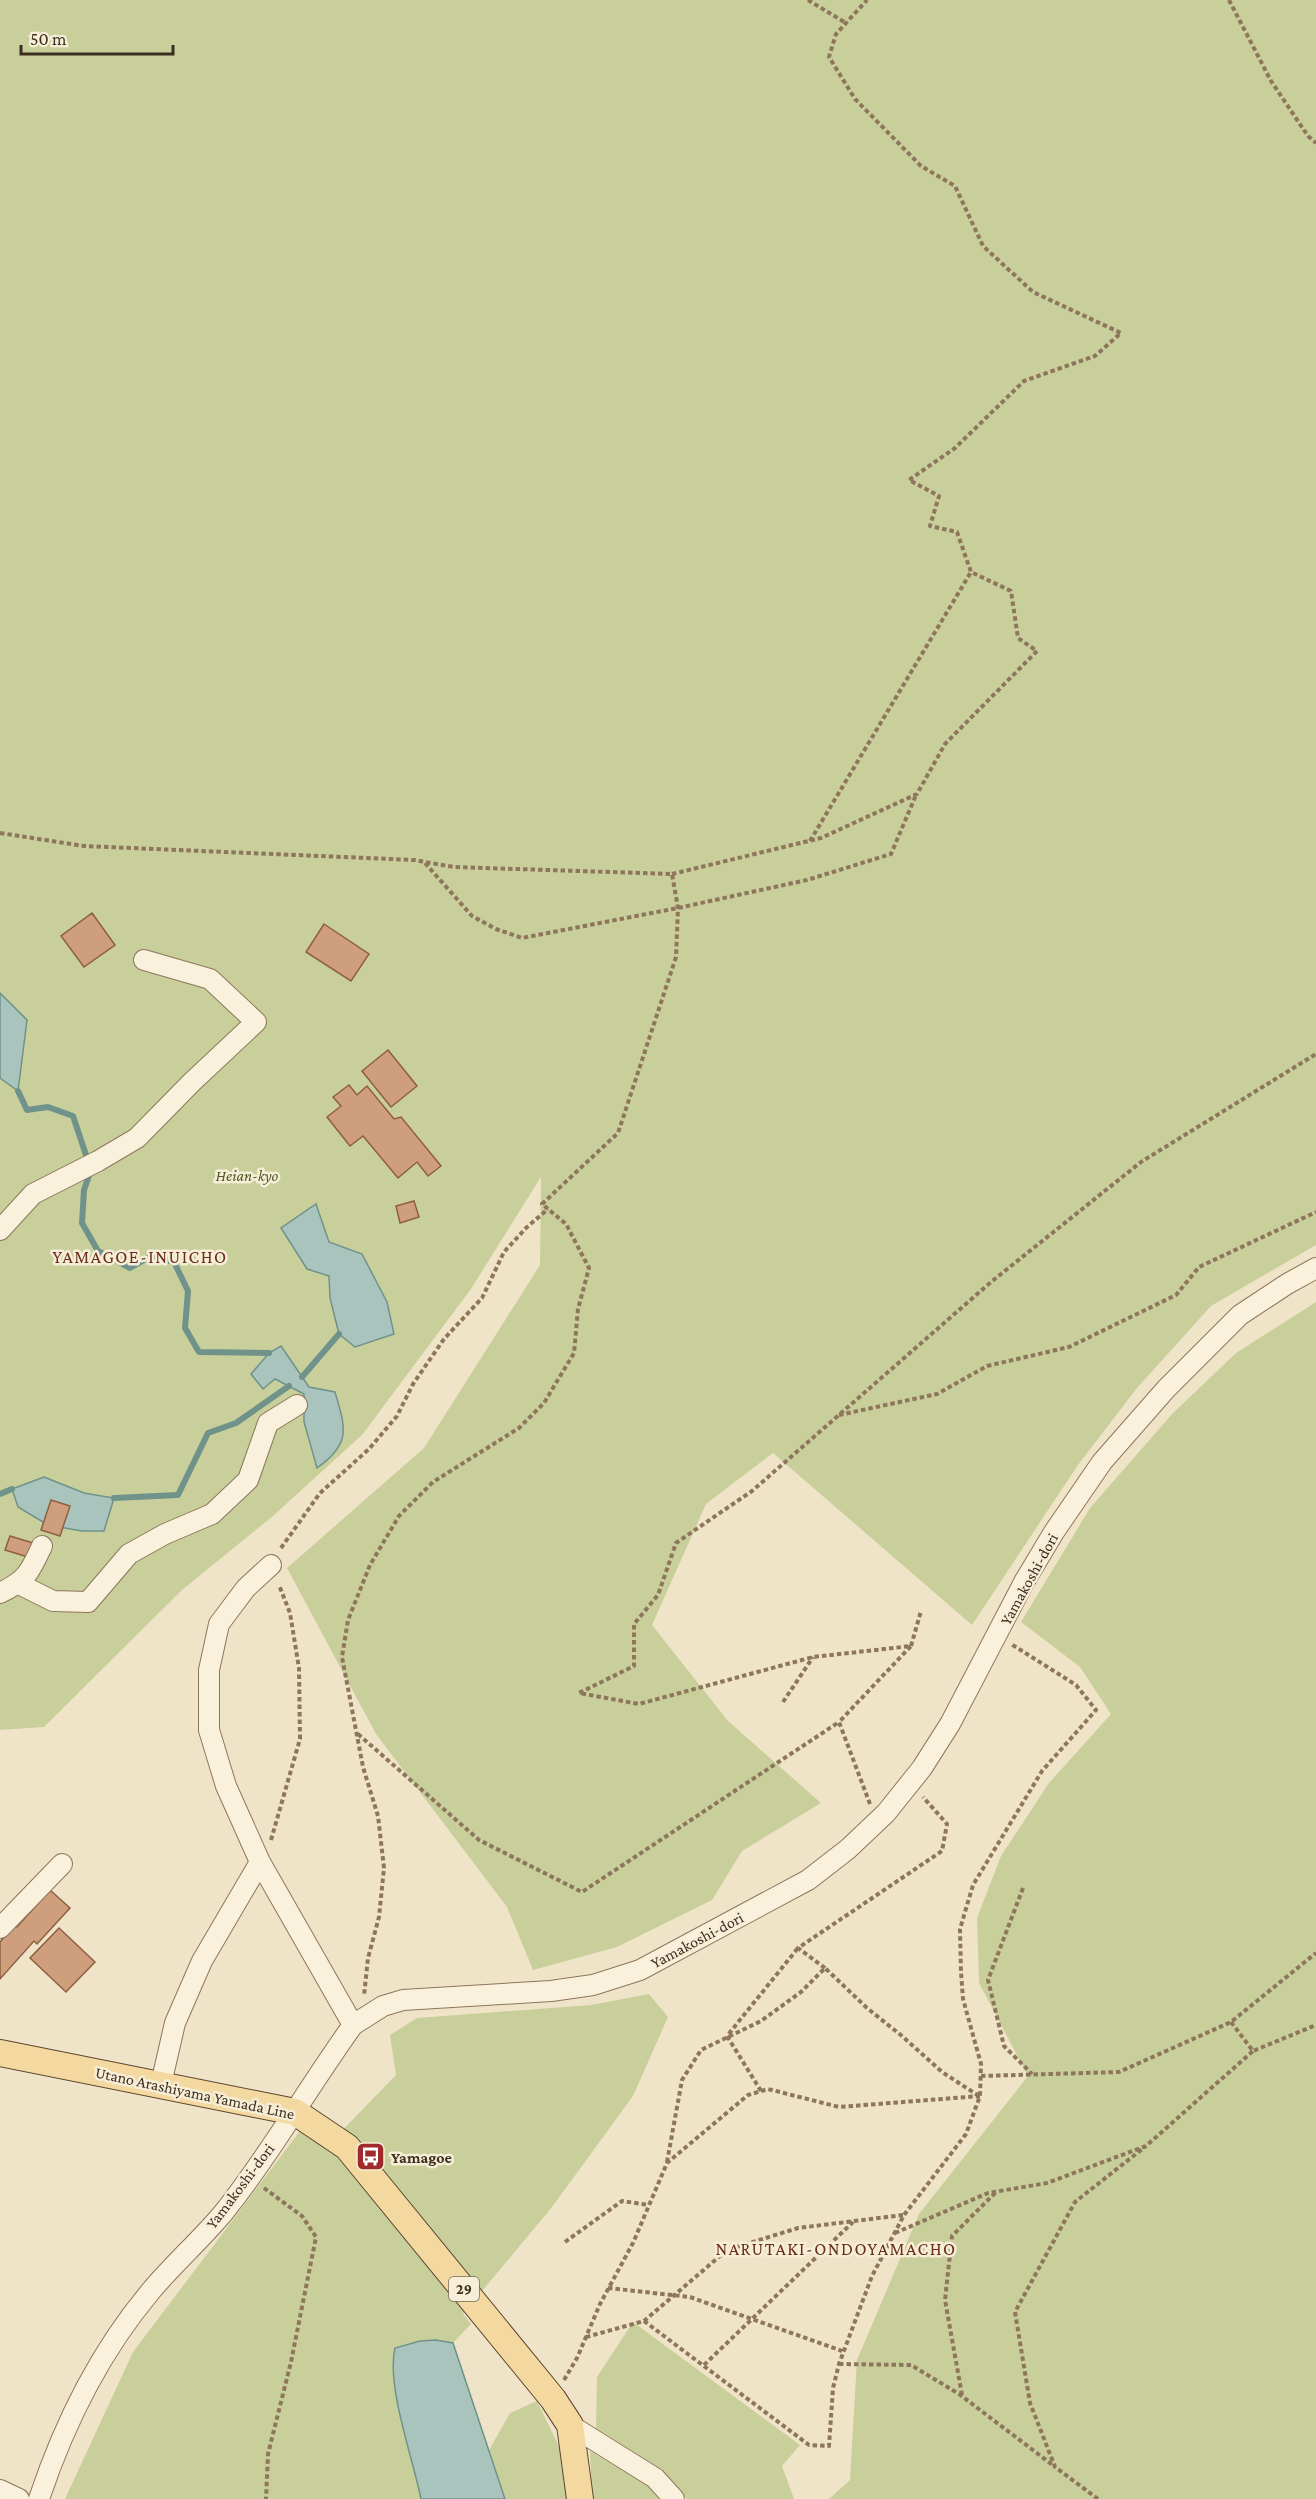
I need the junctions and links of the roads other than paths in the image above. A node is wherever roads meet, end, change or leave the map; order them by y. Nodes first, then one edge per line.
1 (144, 960) dead end
2 (0, 1230) edge
3 (1316, 1268) edge
4 (297, 1406) dead end
5 (42, 1546) dead end
6 (271, 1564) road end
7 (19, 1584) junction
8 (0, 1593) edge
9 (260, 1863) junction
10 (62, 1864) dead end
11 (0, 1928) edge
12 (359, 2020) junction
13 (0, 2053) edge
14 (161, 2084) junction
15 (295, 2112) junction
16 (570, 2425) junction
17 (0, 2490) edge
18 (19, 2499) edge
19 (39, 2499) edge
20 (580, 2499) edge
21 (674, 2499) edge

1 - 2 street
3 - 12 street, Yamakoshi-dori
4 - 7 street
5 - 7 street
6 - 9 street
7 - 8 street
9 - 12 street
9 - 14 street
10 - 11 street
12 - 15 street, Yamakoshi-dori
13 - 14 main road, Utano Arashiyama Yamada Line / 29
14 - 15 main road, Utano Arashiyama Yamada Line / 29
15 - 16 main road, Utano Arashiyama Yamada Line / 29
15 - 19 street, Yamakoshi-dori
16 - 20 main road, Utano Arashiyama Yamada Line / 29
16 - 21 street
17 - 18 street

